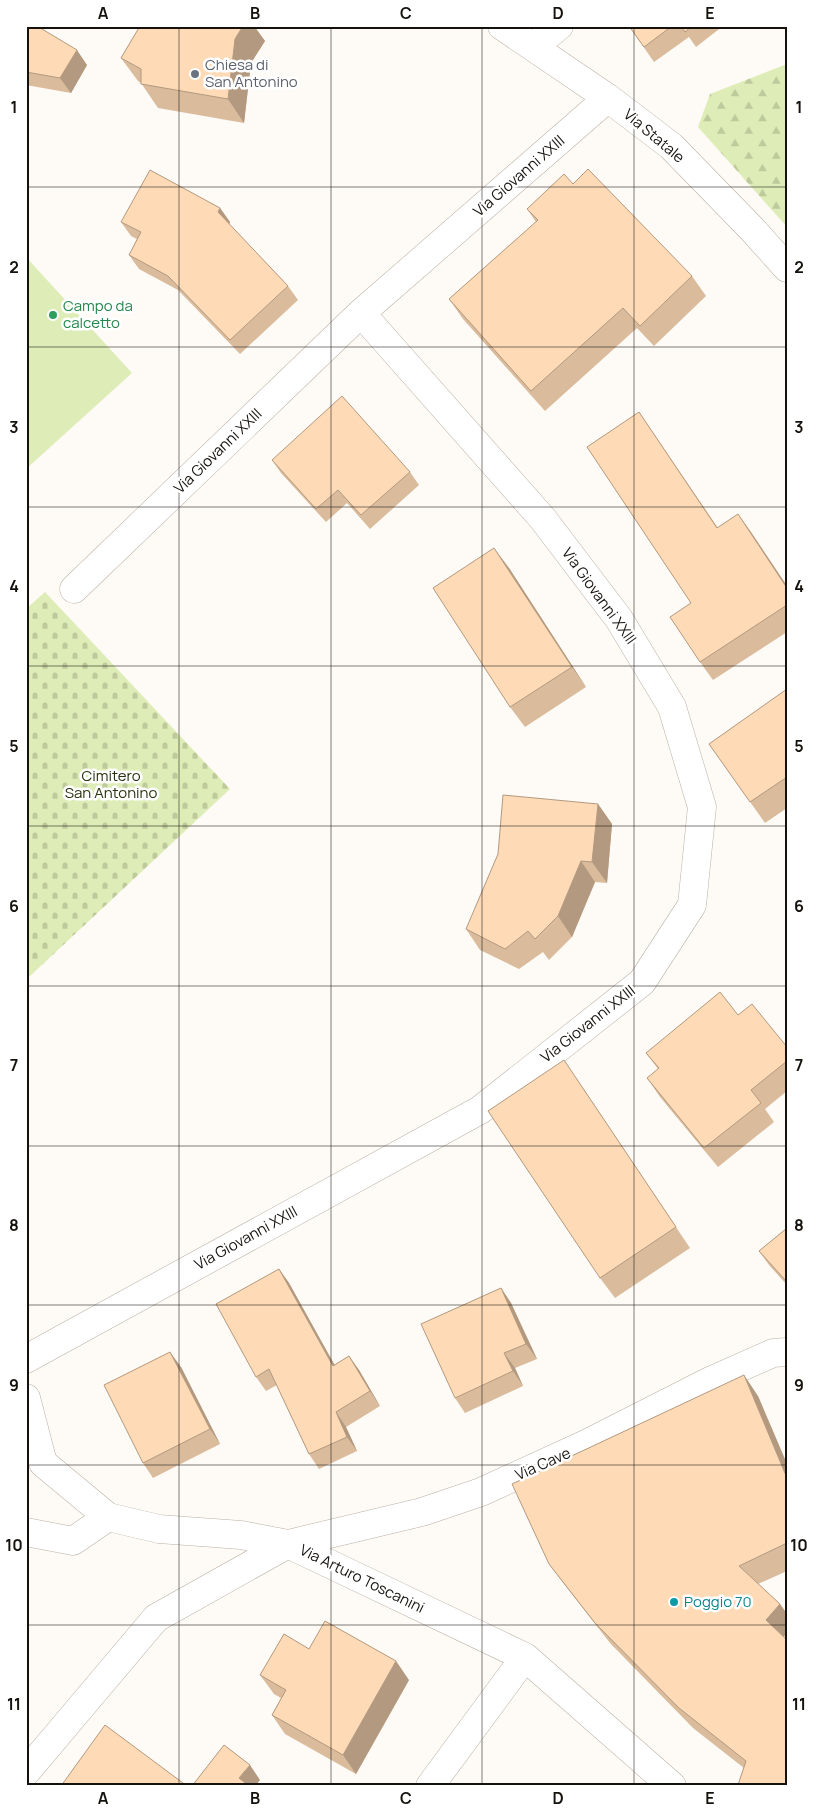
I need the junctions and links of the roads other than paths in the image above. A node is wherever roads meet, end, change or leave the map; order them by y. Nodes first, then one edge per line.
1 (502, 26) edge
2 (559, 26) edge
3 (533, 46) junction
4 (608, 98) junction
5 (787, 268) edge
6 (361, 312) junction
7 (74, 589) dead end
8 (787, 1352) edge
9 (26, 1359) edge
10 (26, 1398) edge
11 (108, 1517) junction
12 (26, 1532) edge
13 (288, 1544) junction
14 (525, 1657) junction
15 (26, 1772) edge
16 (430, 1786) edge
17 (672, 1786) edge

1 - 3 street, Via Statale
2 - 3 street
3 - 4 street, Via Statale
4 - 5 street, Via Statale
4 - 6 street, Via Giovanni XXIII
6 - 7 street, Via Giovanni XXIII
6 - 9 street, Via Giovanni XXIII
8 - 13 street, Via Cave
10 - 11 street
11 - 12 street
11 - 13 street
13 - 14 street, Via Arturo Toscanini
13 - 15 street, Via Arturo Toscanini
14 - 16 street
14 - 17 street, Via Arturo Toscanini

